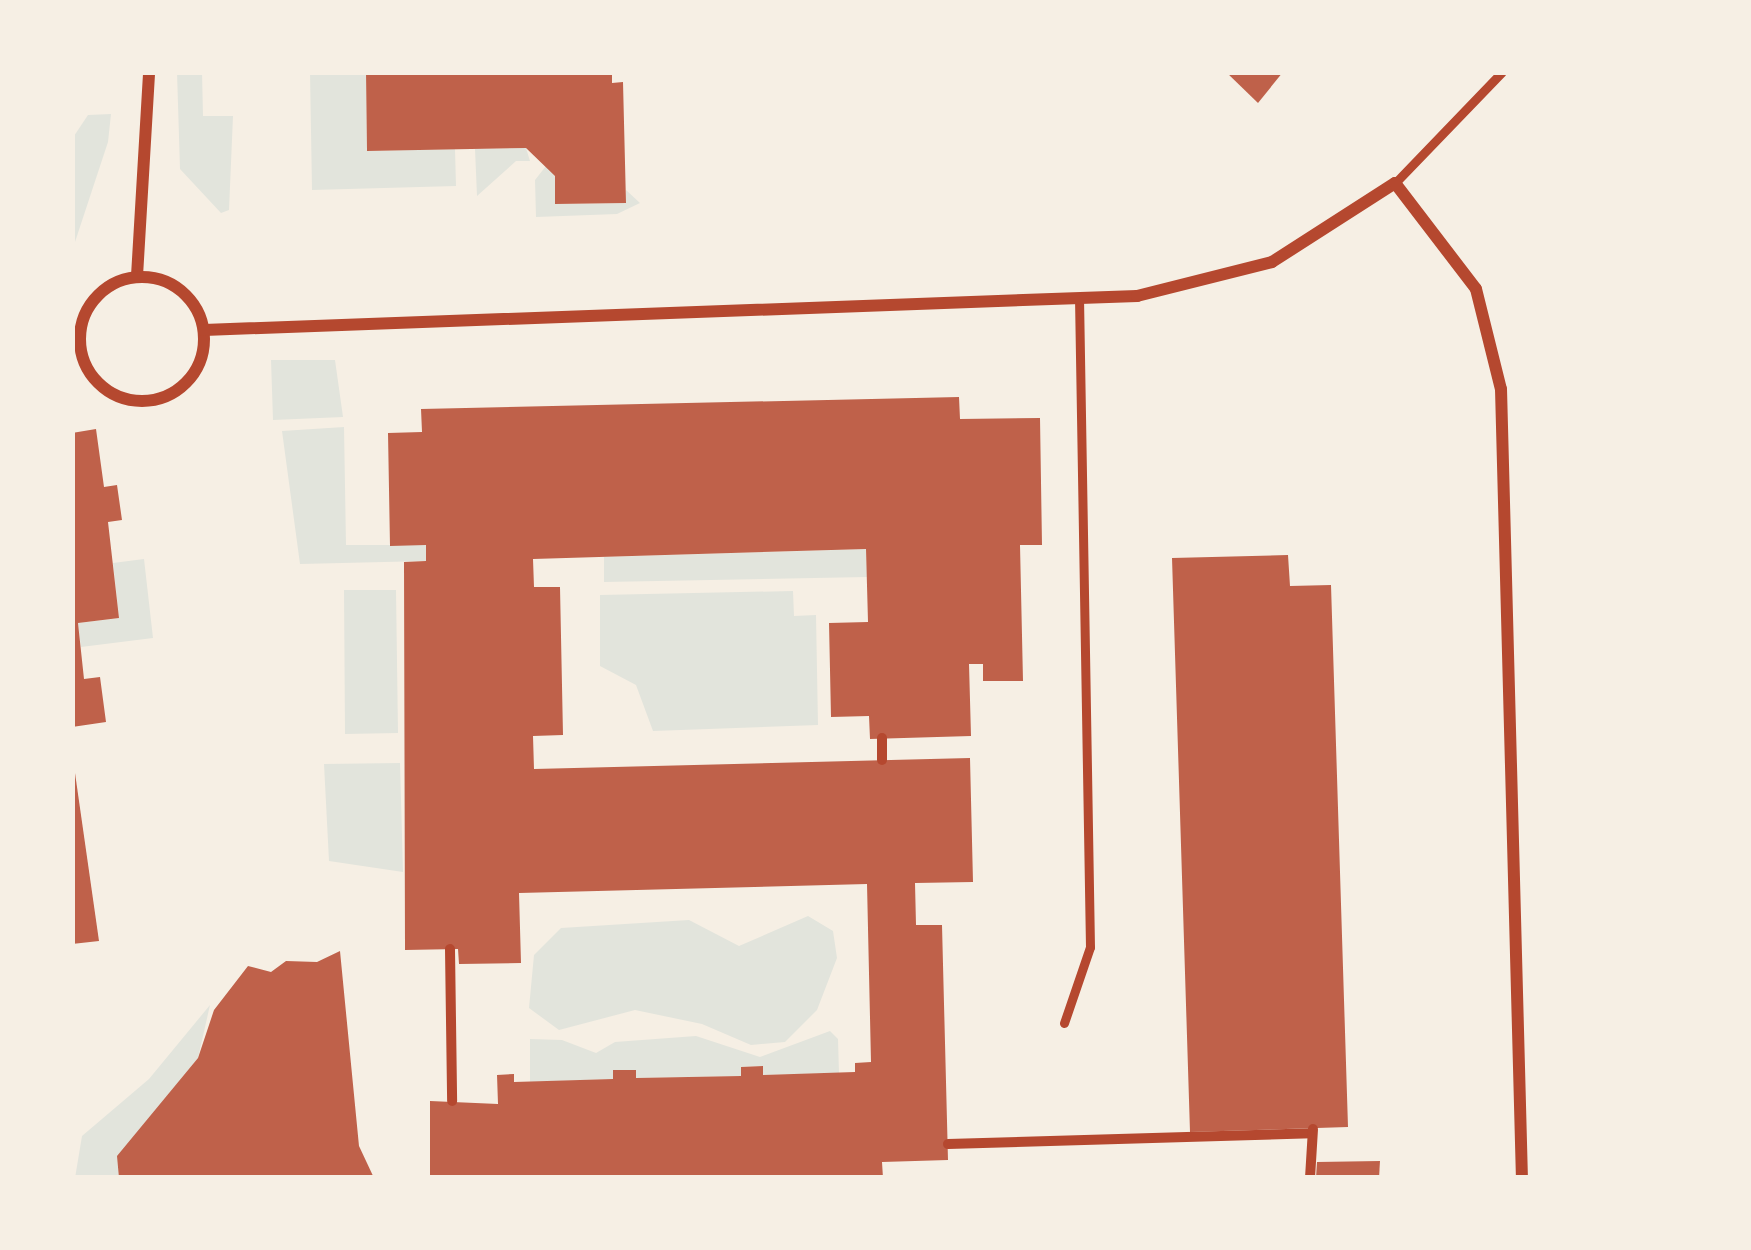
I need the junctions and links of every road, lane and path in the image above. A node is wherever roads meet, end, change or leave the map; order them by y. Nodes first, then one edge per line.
1 (149, 72) edge
2 (1502, 72) edge
3 (1395, 183) junction
4 (137, 276) junction
5 (1079, 298) junction
6 (204, 330) junction
7 (76, 337) edge
8 (882, 738) dead end
9 (882, 760) dead end
10 (450, 949) dead end
11 (1064, 1023) dead end
12 (452, 1100) dead end
13 (948, 1144) dead end
14 (1310, 1178) edge
15 (1522, 1178) edge

1 - 4 street
2 - 3 lane
3 - 5 street
3 - 15 street
4 - 6 street
4 - 7 street
5 - 6 street
5 - 11 lane
6 - 7 street
8 - 9 street
10 - 12 street
13 - 14 street

